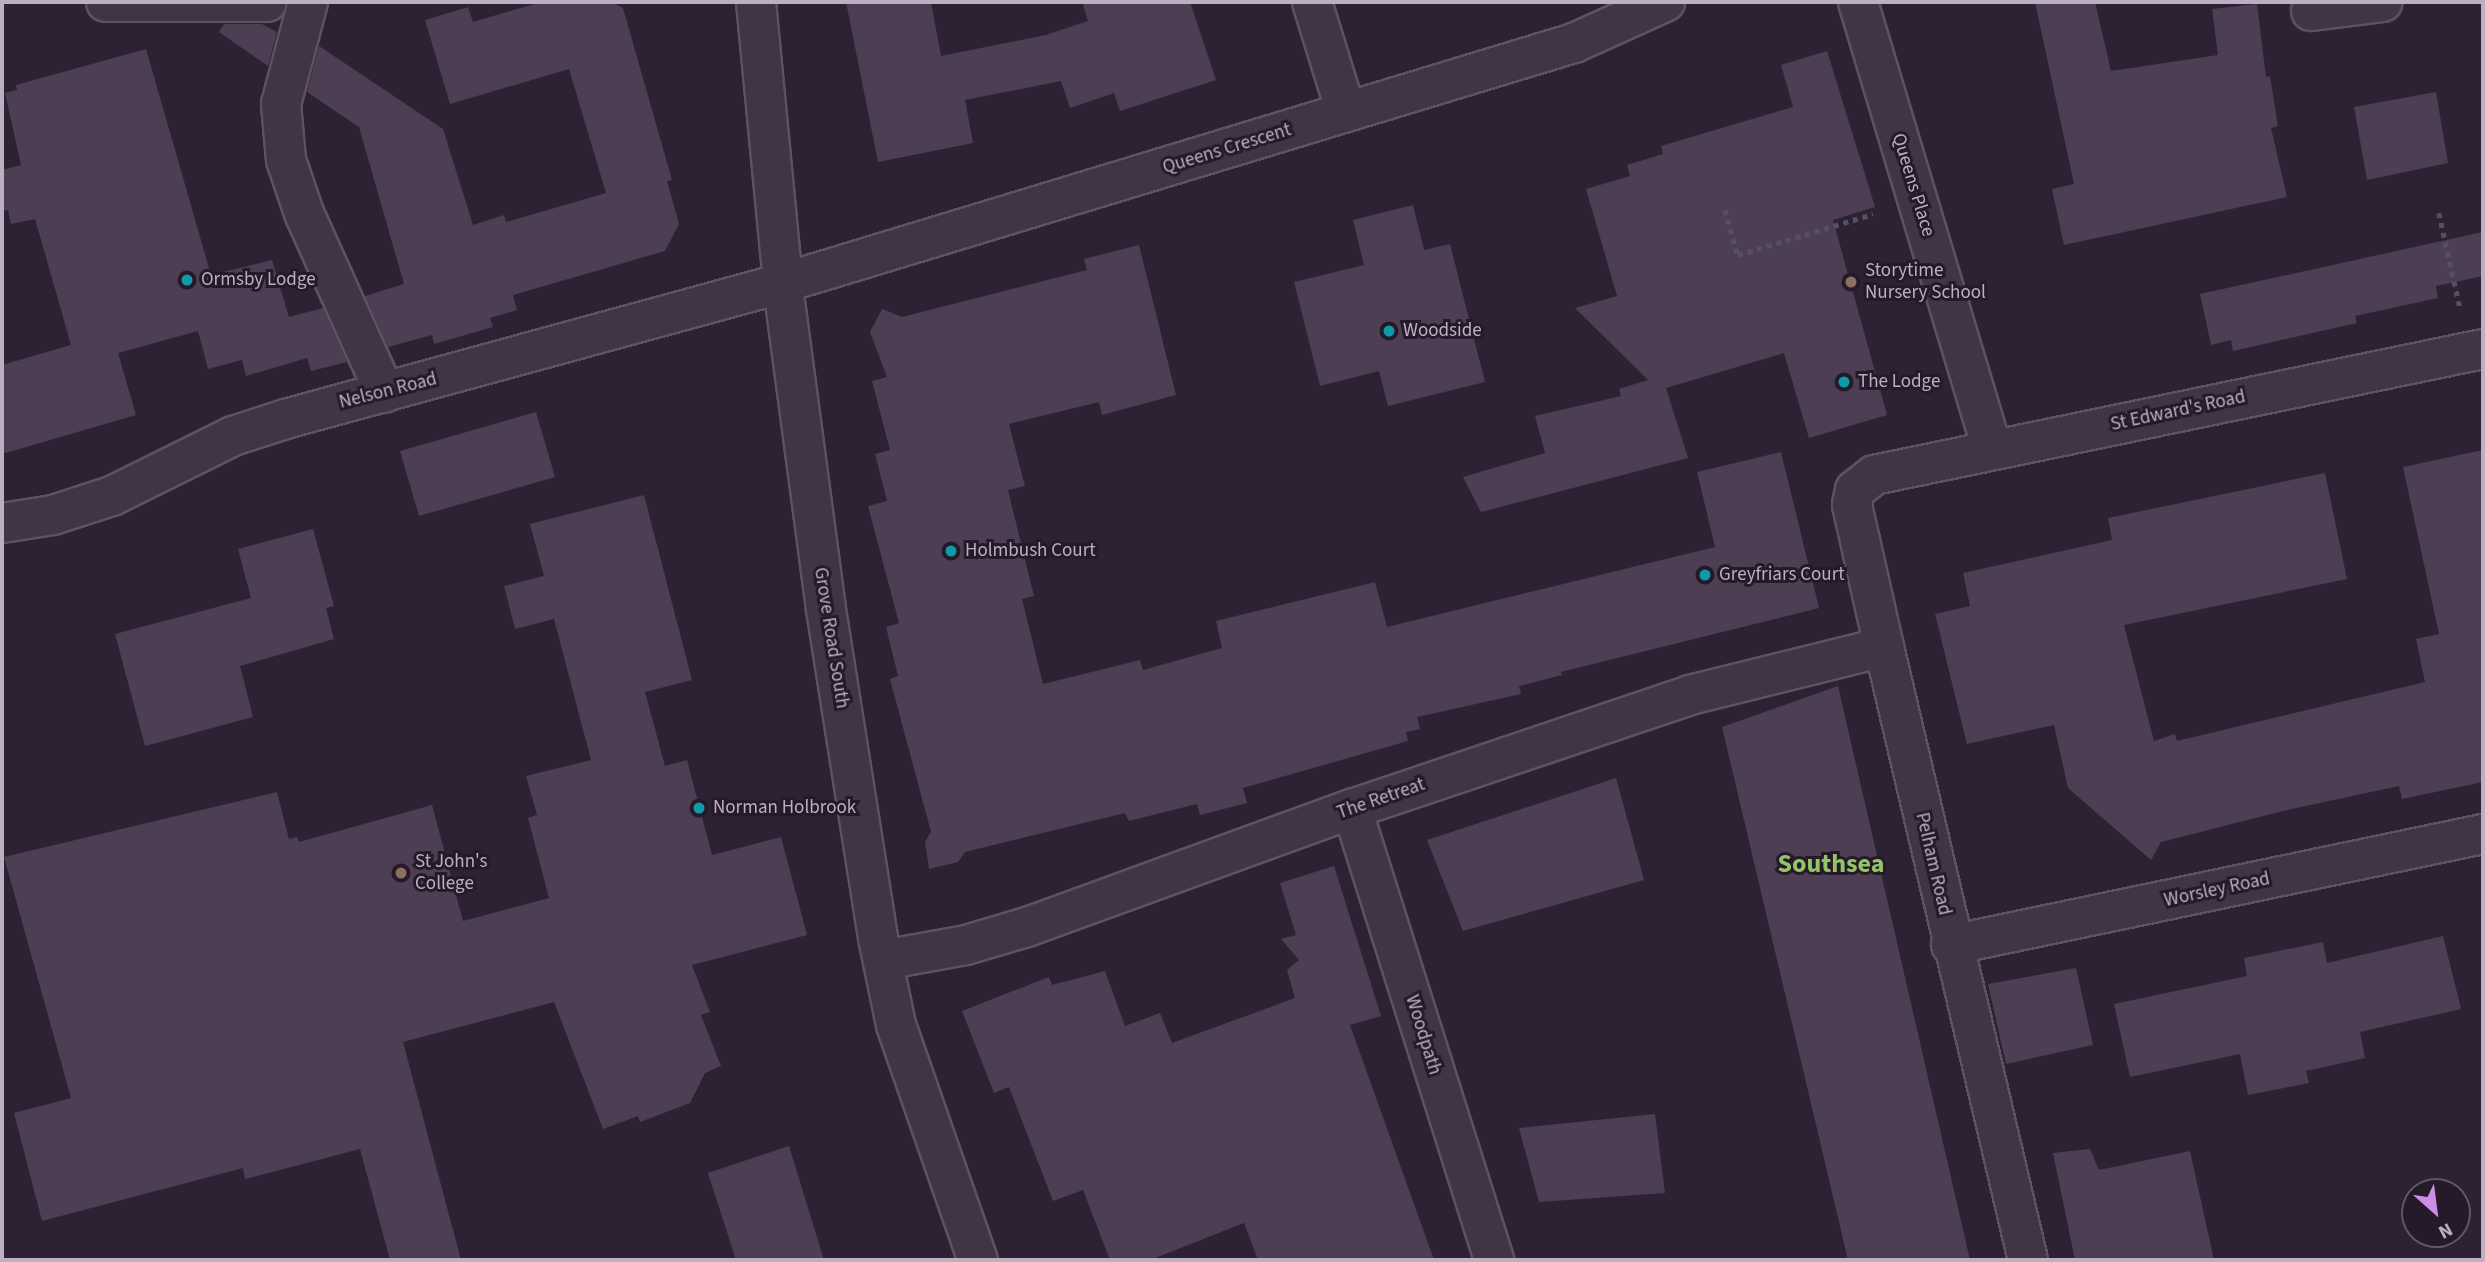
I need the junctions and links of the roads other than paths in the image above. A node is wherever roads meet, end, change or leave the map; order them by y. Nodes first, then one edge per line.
1 (106, 2) edge
2 (267, 2) edge
3 (308, 2) edge
4 (756, 2) edge
5 (1311, 2) edge
6 (1665, 2) edge
7 (1858, 2) edge
8 (2382, 2) edge
9 (2311, 11) dead end
10 (1346, 112) junction
11 (783, 283) junction
12 (2476, 350) edge
13 (385, 393) junction
14 (1992, 449) junction
15 (1874, 475) joint
16 (2, 523) edge
17 (1884, 647) junction
18 (1352, 809) junction
19 (2483, 834) edge
20 (1951, 945) junction
21 (883, 960) junction
22 (978, 1260) edge
23 (1494, 1260) edge
24 (2028, 1260) edge

1 - 2 street
3 - 13 street
4 - 11 street, Grove Road South
5 - 10 street
6 - 10 street, Queens Crescent
7 - 14 street, Queens Place
8 - 9 street
10 - 11 street, Queens Crescent
11 - 13 street, Nelson Road
11 - 21 street, Grove Road South
12 - 14 street, St Edward's Road
13 - 16 street, Nelson Road
14 - 15 street, St Edward's Road
15 - 17 street, Pelham Road
17 - 18 street, The Retreat
17 - 20 street, Pelham Road
18 - 21 street, The Retreat
18 - 23 street, Woodpath
19 - 20 street, Worsley Road
20 - 24 street, Pelham Road
21 - 22 street, Grove Road South

